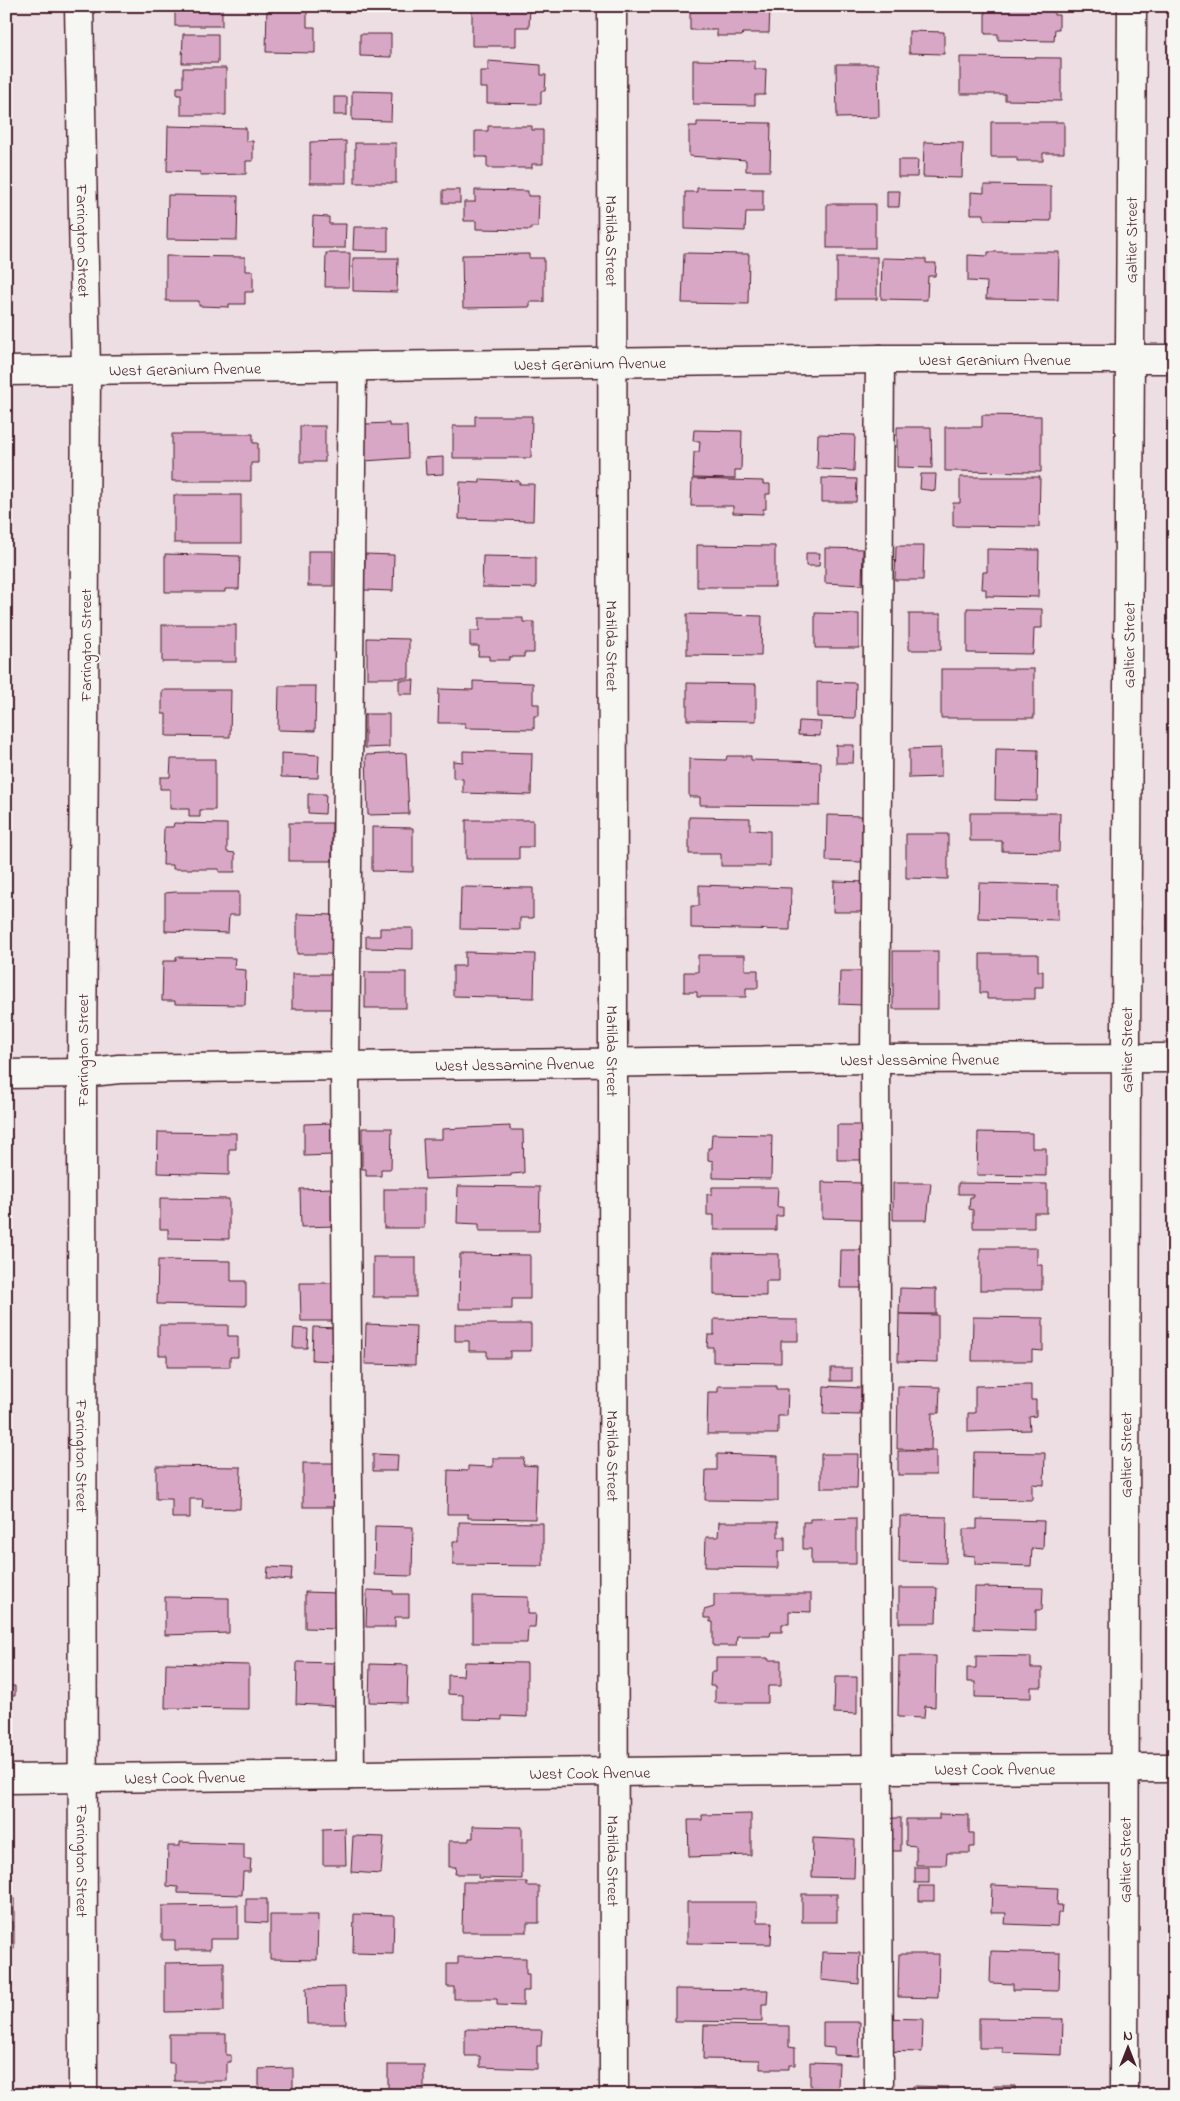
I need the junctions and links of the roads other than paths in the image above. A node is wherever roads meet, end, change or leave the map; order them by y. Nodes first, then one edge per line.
1 (80, 6) edge
2 (612, 6) edge
3 (1132, 6) edge
4 (880, 359) junction
5 (1130, 359) junction
6 (1174, 359) edge
7 (612, 363) junction
8 (352, 367) junction
9 (86, 370) junction
10 (6, 371) edge
11 (1126, 1058) junction
12 (1174, 1058) edge
13 (875, 1059) junction
14 (613, 1063) junction
15 (344, 1066) junction
16 (82, 1073) junction
17 (6, 1074) edge
18 (1124, 1768) junction
19 (1174, 1768) edge
20 (879, 1769) junction
21 (613, 1772) junction
22 (350, 1775) junction
23 (83, 1778) junction
24 (6, 1779) edge
25 (83, 2095) edge
26 (614, 2095) edge
27 (879, 2095) edge
28 (1124, 2095) edge

1 - 9 street, Farrington Street
2 - 7 street, Matilda Street
3 - 5 street, Galtier Street
4 - 5 street, West Geranium Avenue
4 - 7 street, West Geranium Avenue
4 - 13 street
5 - 6 street, West Geranium Avenue
5 - 11 street, Galtier Street
7 - 8 street, West Geranium Avenue
7 - 14 street, Matilda Street
8 - 9 street, West Geranium Avenue
8 - 15 street
9 - 10 street, West Geranium Avenue
9 - 16 street, Farrington Street
11 - 12 street, West Jessamine Avenue
11 - 13 street, West Jessamine Avenue
11 - 18 street, Galtier Street
13 - 14 street, West Jessamine Avenue
13 - 20 street
14 - 15 street, West Jessamine Avenue
14 - 21 street, Matilda Street
15 - 16 street, West Jessamine Avenue
15 - 22 street
16 - 17 street, West Jessamine Avenue
16 - 23 street, Farrington Street
18 - 19 street, West Cook Avenue
18 - 20 street, West Cook Avenue
18 - 28 street, Galtier Street
20 - 21 street, West Cook Avenue
20 - 27 street
21 - 22 street, West Cook Avenue
21 - 26 street, Matilda Street
22 - 23 street, West Cook Avenue
23 - 24 street, West Cook Avenue
23 - 25 street, Farrington Street

